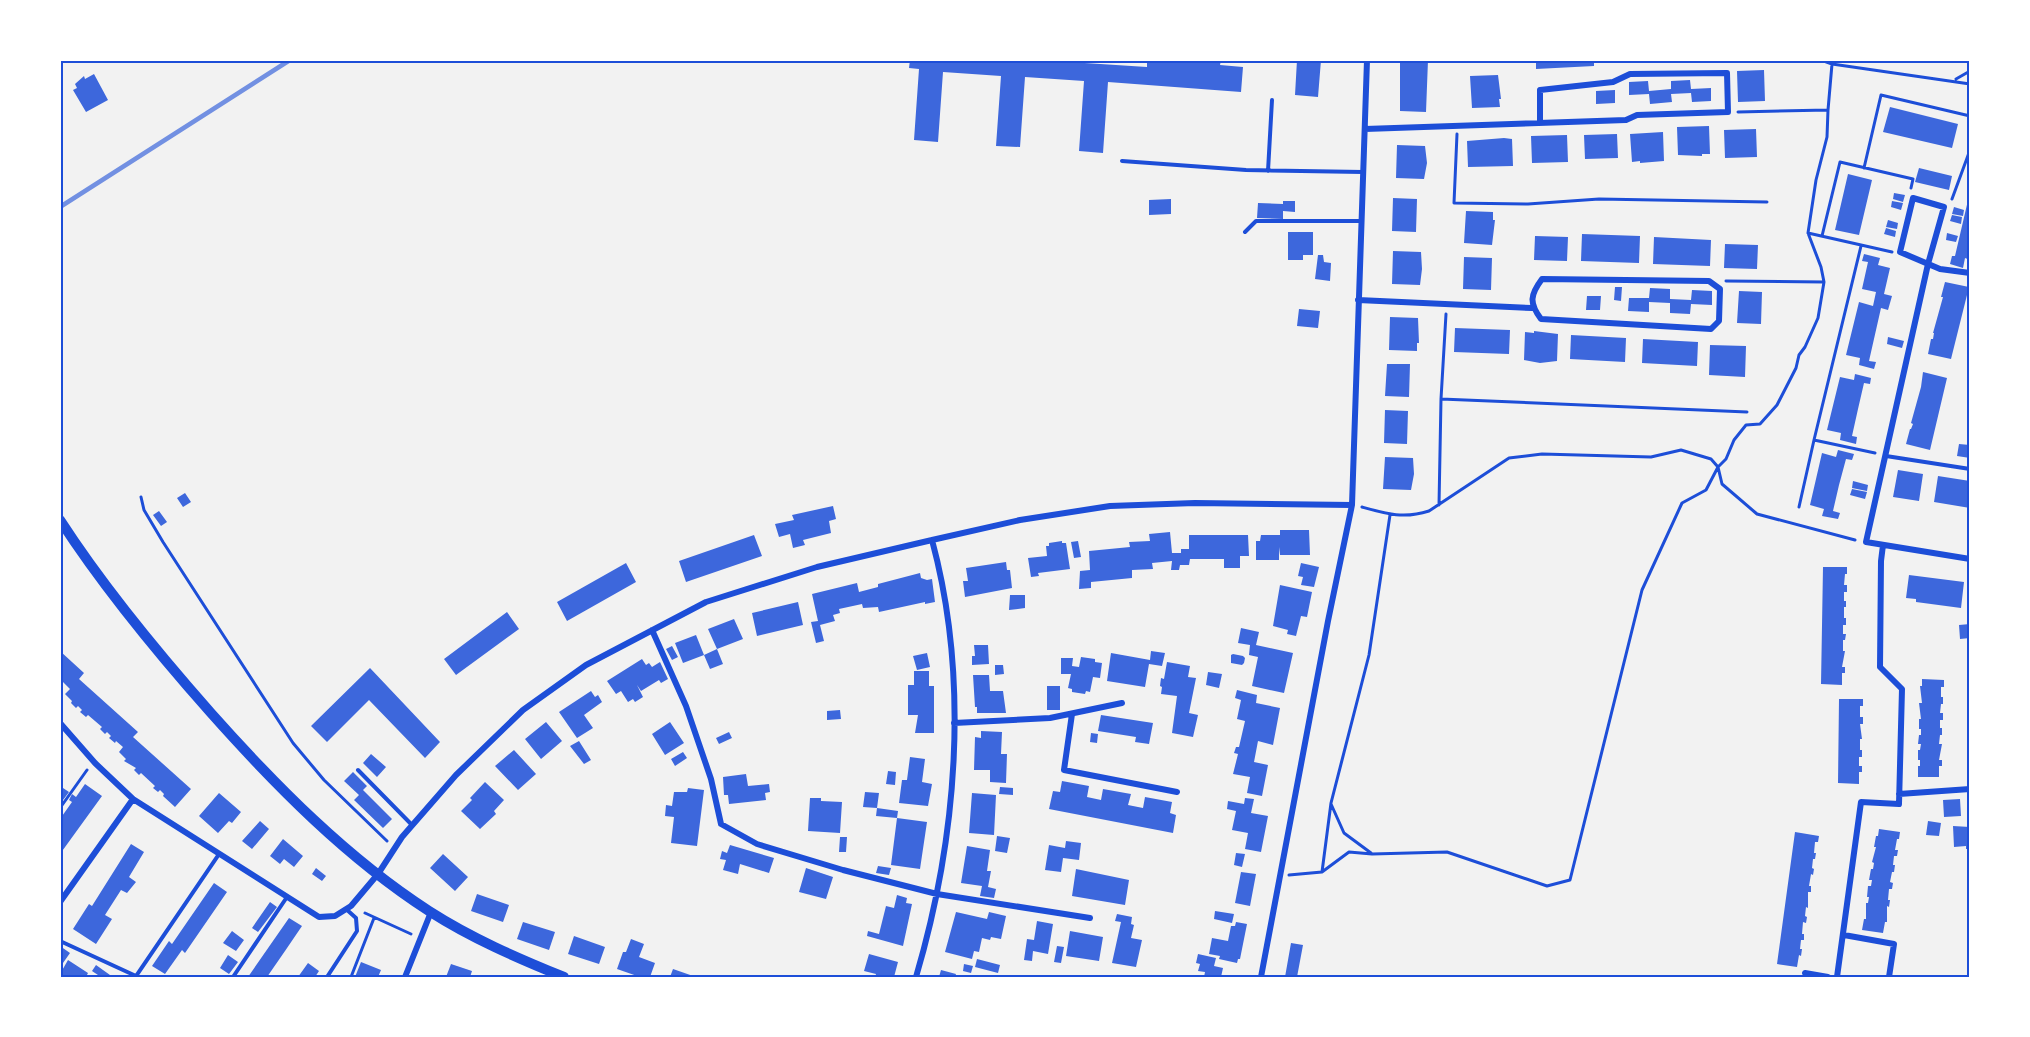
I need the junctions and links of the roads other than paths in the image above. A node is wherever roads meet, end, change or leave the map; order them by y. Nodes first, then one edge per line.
1 (1367, 60) edge
2 (1272, 100) dead end
3 (1540, 123) junction
4 (1365, 129) junction
5 (1122, 161) dead end
6 (1268, 171) junction
7 (1363, 172) junction
8 (1361, 221) junction
9 (1245, 232) dead end
10 (1928, 264) junction
11 (1970, 273) edge
12 (1358, 300) junction
13 (1532, 308) junction
14 (1885, 456) junction
15 (1970, 469) edge
16 (1352, 505) junction
17 (60, 520) edge
18 (932, 540) junction
19 (1883, 545) junction
20 (1970, 559) edge
21 (652, 630) junction
22 (1122, 703) dead end
23 (1072, 714) junction
24 (60, 723) edge
25 (954, 723) junction
26 (358, 770) dead end
27 (1970, 789) edge
28 (1178, 792) dead end
29 (1899, 794) junction
30 (133, 799) junction
31 (412, 826) junction
32 (219, 854) junction
33 (378, 874) junction
34 (938, 894) junction
35 (287, 897) junction
36 (60, 902) edge
37 (349, 908) junction
38 (431, 912) junction
39 (1090, 918) dead end
40 (1844, 935) junction
41 (60, 941) edge
42 (1804, 973) dead end
43 (232, 977) edge
44 (327, 977) edge
45 (405, 977) edge
46 (564, 977) edge
47 (916, 977) edge
48 (1261, 977) edge
49 (1828, 977) edge
50 (1837, 977) edge
51 (1889, 977) edge

1 - 4 street
2 - 6 lane
3 - 3 street
3 - 4 street
4 - 7 street
5 - 6 lane
6 - 7 lane
7 - 8 street
8 - 9 lane
8 - 12 street
10 - 10 street
10 - 11 street
10 - 14 street
12 - 13 street
12 - 16 street
13 - 13 street
14 - 15 lane
14 - 19 street
16 - 18 street
16 - 48 street
17 - 33 street
18 - 21 street
18 - 25 street
19 - 20 street
19 - 29 street
21 - 31 street
21 - 34 street
22 - 23 street
23 - 25 street
23 - 28 street
24 - 30 street
25 - 34 street
26 - 31 lane
27 - 29 street
29 - 40 street
30 - 32 street
30 - 36 street
31 - 33 street
32 - 35 street
32 - 41 lane
33 - 37 street
33 - 38 street
34 - 39 street
34 - 47 street
35 - 37 street
35 - 43 lane
37 - 44 lane
38 - 45 street
38 - 46 street
40 - 50 street
40 - 51 street
42 - 49 street

